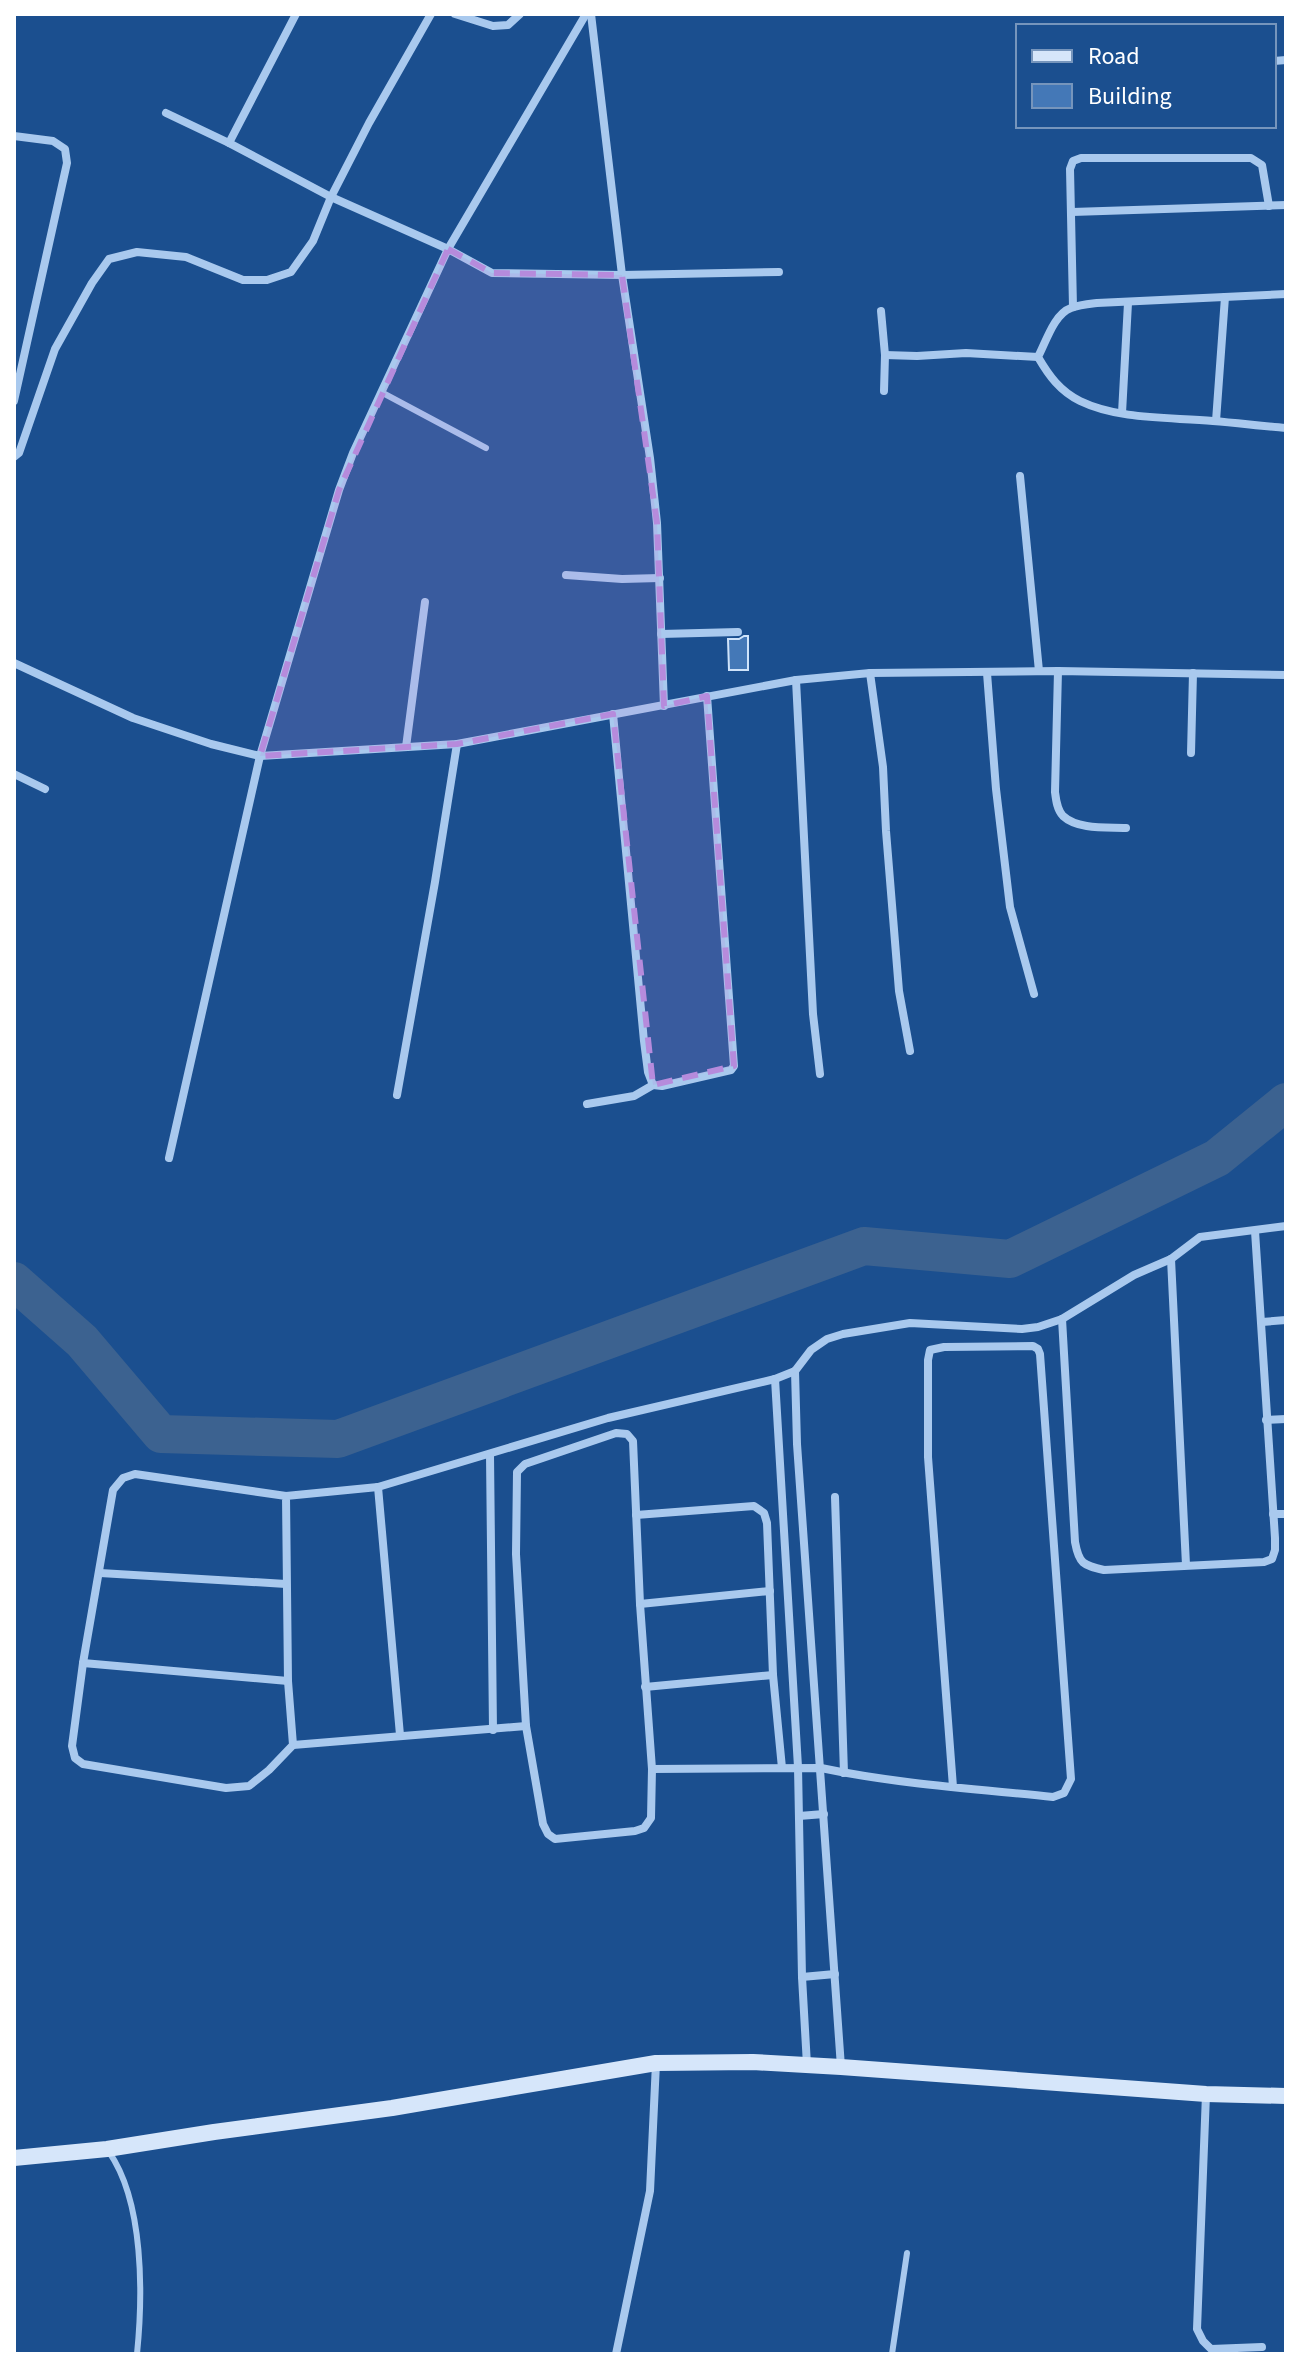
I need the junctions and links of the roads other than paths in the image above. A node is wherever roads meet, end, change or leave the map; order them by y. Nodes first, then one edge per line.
1 (296, 14) edge
2 (431, 14) edge
3 (455, 14) edge
4 (520, 14) edge
5 (588, 14) edge
6 (166, 113) dead end
7 (14, 136) edge
8 (229, 143) junction
9 (331, 197) junction
10 (1286, 205) edge
11 (1269, 206) junction
12 (1072, 212) junction
13 (448, 249) junction
14 (779, 272) dead end
15 (622, 275) junction
16 (1286, 294) edge
17 (1225, 297) junction
18 (1128, 303) junction
19 (1073, 307) junction
20 (881, 311) dead end
21 (885, 355) junction
22 (1038, 357) junction
23 (884, 391) dead end
24 (381, 392) junction
25 (14, 401) edge
26 (1122, 413) junction
27 (1216, 421) junction
28 (1286, 428) edge
29 (486, 448) dead end
30 (14, 457) edge
31 (1020, 476) dead end
32 (566, 575) dead end
33 (660, 578) junction
34 (425, 602) dead end
35 (738, 632) dead end
36 (661, 634) junction
37 (14, 663) edge
38 (1039, 671) junction
39 (1058, 671) junction
40 (870, 673) junction
41 (987, 673) junction
42 (1193, 673) junction
43 (1286, 675) edge
44 (796, 680) junction
45 (707, 696) junction
46 (664, 706) junction
47 (613, 714) junction
48 (457, 744) junction
49 (406, 747) junction
50 (1191, 753) dead end
51 (260, 756) junction
52 (14, 774) edge
53 (45, 789) dead end
54 (1126, 828) dead end
55 (1034, 994) dead end
56 (910, 1051) dead end
57 (820, 1074) dead end
58 (653, 1085) junction
59 (397, 1095) dead end
60 (587, 1104) dead end
61 (169, 1158) dead end
62 (1286, 1226) edge
63 (1255, 1231) junction
64 (1171, 1259) junction
65 (1062, 1319) junction
66 (1286, 1320) edge
67 (1262, 1322) junction
68 (795, 1371) junction
69 (775, 1379) junction
70 (1286, 1419) edge
71 (1266, 1420) junction
72 (490, 1455) junction
73 (378, 1487) junction
74 (286, 1496) junction
75 (835, 1497) dead end
76 (1273, 1514) junction
77 (1286, 1514) edge
78 (636, 1515) junction
79 (1186, 1565) junction
80 (100, 1573) junction
81 (286, 1584) junction
82 (770, 1591) junction
83 (640, 1604) junction
84 (83, 1663) junction
85 (773, 1675) junction
86 (288, 1681) junction
87 (645, 1687) junction
88 (526, 1726) junction
89 (493, 1730) junction
90 (400, 1735) junction
91 (293, 1745) junction
92 (798, 1767) junction
93 (782, 1768) junction
94 (821, 1768) junction
95 (652, 1769) junction
96 (844, 1773) junction
97 (953, 1787) junction
98 (824, 1814) junction
99 (799, 1816) junction
100 (835, 1974) junction
101 (802, 1977) junction
102 (656, 2063) junction
103 (807, 2065) junction
104 (841, 2067) junction
105 (1206, 2094) junction
106 (1286, 2096) edge
107 (107, 2149) junction
108 (14, 2158) edge
109 (907, 2253) dead end
110 (1262, 2347) dead end
111 (137, 2354) edge
112 (616, 2354) edge
113 (892, 2354) edge

1 - 8 street
2 - 9 street
3 - 4 street
5 - 13 street
5 - 15 street
6 - 8 street
7 - 25 street
8 - 9 street
9 - 13 street
9 - 30 street
10 - 11 street
11 - 12 street
11 - 12 street
12 - 19 street
13 - 15 street
13 - 24 street
14 - 15 street
15 - 33 street
16 - 17 street
17 - 18 street
17 - 27 street
18 - 19 street
18 - 26 street
19 - 22 street
20 - 21 street
21 - 22 street
21 - 23 street
22 - 26 street
24 - 29 lane
24 - 51 street
26 - 27 street
27 - 28 street
31 - 38 street
32 - 33 street
33 - 36 street
34 - 49 street
35 - 36 street
36 - 46 street
37 - 51 street
38 - 39 street
38 - 41 street
39 - 42 street
39 - 54 street
40 - 41 street
40 - 44 street
40 - 56 street
41 - 55 street
42 - 43 street
42 - 50 street
44 - 45 street
44 - 57 street
45 - 46 street
45 - 58 street
46 - 47 street
47 - 48 street
47 - 58 street
48 - 49 street
48 - 59 street
49 - 51 street
51 - 61 street
52 - 53 street
58 - 60 street
62 - 63 street
63 - 64 street
63 - 67 street
64 - 65 street
64 - 79 street
65 - 68 street
65 - 79 street
66 - 67 street
67 - 71 street
68 - 69 street
68 - 94 street
69 - 72 street
69 - 92 street
70 - 71 street
71 - 76 street
72 - 73 street
72 - 89 street
73 - 74 street
73 - 90 street
74 - 80 street
74 - 81 street
75 - 96 street
76 - 77 street
76 - 79 street
78 - 82 street
78 - 83 street
78 - 88 street
80 - 81 street
80 - 84 street
81 - 86 street
82 - 83 street
82 - 85 street
83 - 87 street
84 - 86 street
84 - 91 street
85 - 87 street
85 - 93 street
86 - 91 street
87 - 95 street
88 - 89 street
88 - 95 street
89 - 90 street
90 - 91 street
92 - 93 street
92 - 94 street
92 - 99 street
93 - 95 street
94 - 96 street
94 - 98 street
96 - 97 street
97 - 97 street
98 - 99 street
98 - 100 street
99 - 101 street
100 - 101 street
100 - 104 street
101 - 103 street
102 - 103 street
102 - 107 street
102 - 112 street
103 - 104 street
104 - 105 street
105 - 106 street
105 - 110 street
107 - 108 street
107 - 111 lane
109 - 113 lane

